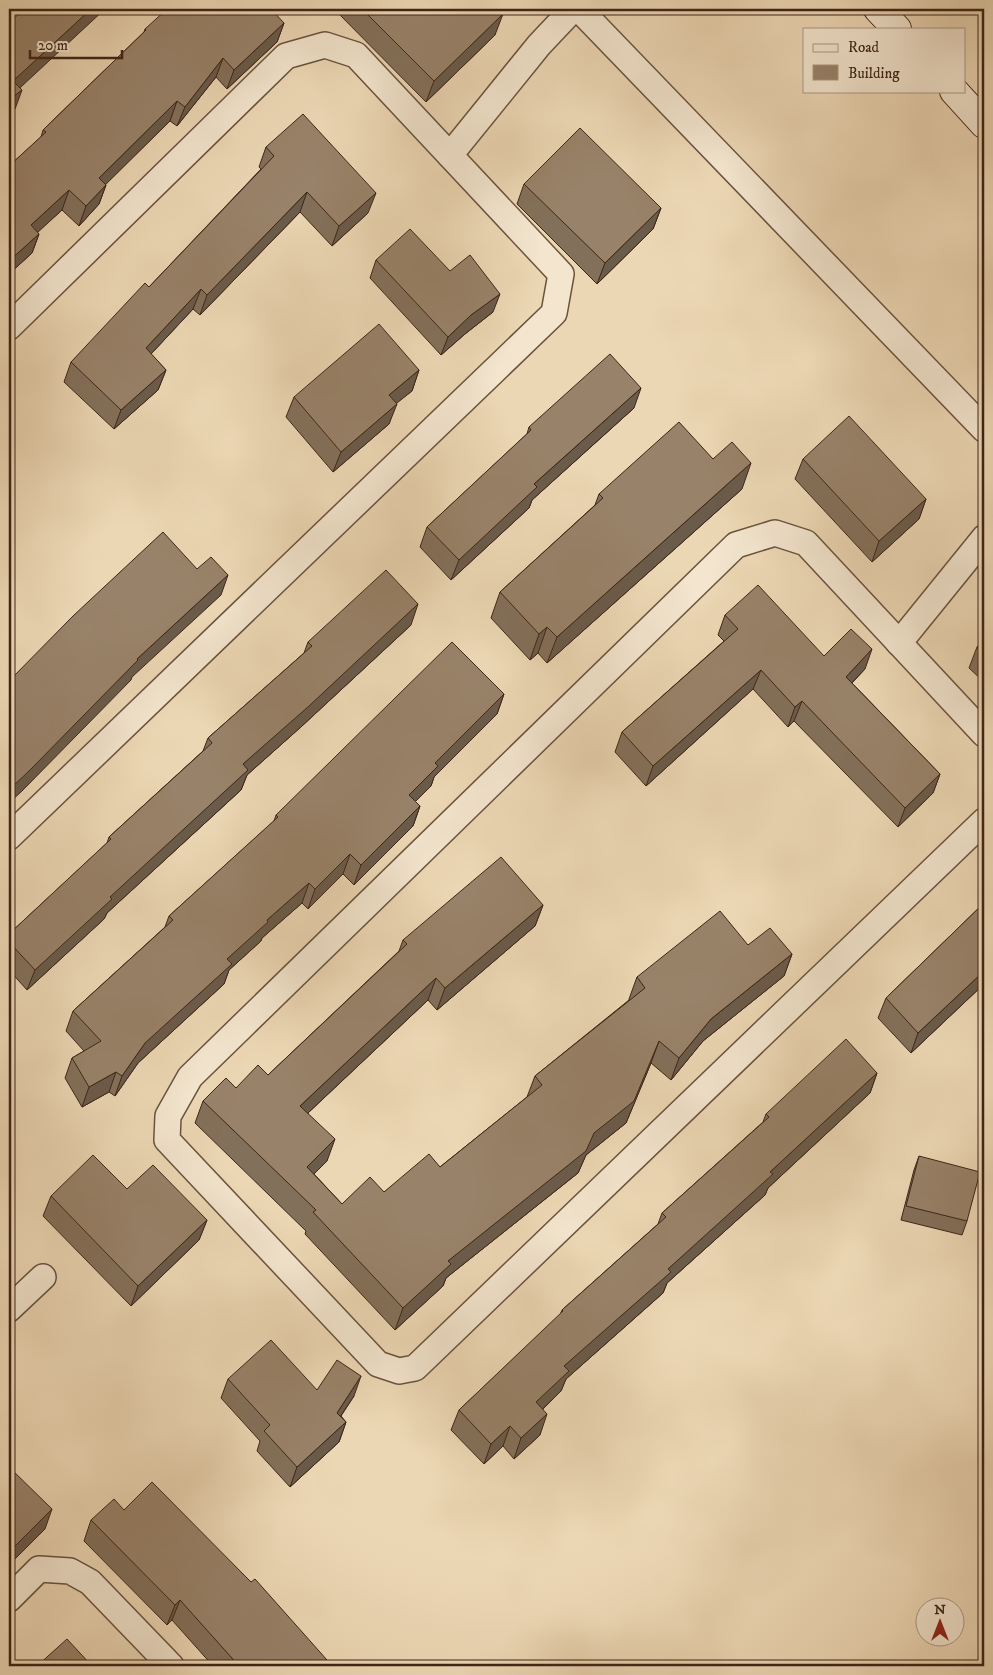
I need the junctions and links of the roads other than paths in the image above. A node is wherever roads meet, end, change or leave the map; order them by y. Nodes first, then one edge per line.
1 (573, 9) edge
2 (579, 9) edge
3 (878, 9) edge
4 (896, 28) edge
5 (955, 92) edge
6 (984, 124) edge
7 (450, 155) junction
8 (9, 327) edge
9 (984, 429) edge
10 (984, 538) edge
11 (900, 643) junction
12 (984, 734) edge
13 (984, 821) edge
14 (9, 837) edge
15 (43, 1277) dead end
16 (9, 1309) edge
17 (9, 1598) edge
18 (171, 1666) edge

1 - 7 street
2 - 9 street
3 - 4 street
5 - 6 street
7 - 8 street
7 - 14 street
10 - 11 street
11 - 12 street
11 - 13 street
15 - 16 street
17 - 18 street

